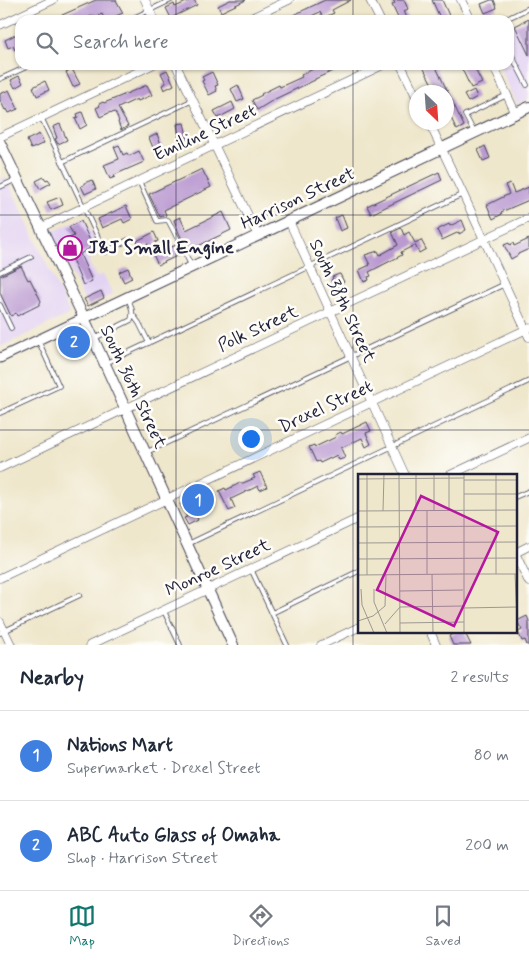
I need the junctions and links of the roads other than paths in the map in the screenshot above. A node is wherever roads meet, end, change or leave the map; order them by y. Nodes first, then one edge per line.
1 (53, 0) edge
2 (145, 0) edge
3 (172, 0) edge
4 (289, 0) edge
5 (370, 0) edge
6 (461, 0) edge
7 (529, 8) edge
8 (150, 10) junction
9 (21, 15) edge
10 (140, 15) edge
11 (152, 15) edge
12 (258, 15) edge
13 (378, 15) edge
14 (468, 15) edge
15 (514, 15) edge
16 (15, 18) edge
17 (0, 25) edge
18 (514, 59) edge
19 (20, 70) edge
20 (141, 70) edge
21 (178, 70) edge
22 (372, 70) edge
23 (403, 70) edge
24 (495, 70) edge
25 (0, 79) edge
26 (411, 85) edge
27 (528, 86) edge
28 (507, 95) junction
29 (193, 100) junction
30 (529, 107) edge
31 (516, 114) junction
32 (41, 117) junction
33 (433, 130) edge
34 (474, 133) junction
35 (0, 137) edge
36 (0, 143) edge
37 (215, 145) junction
38 (442, 149) junction
39 (62, 162) junction
40 (17, 179) junction
41 (139, 181) junction
42 (0, 187) edge
43 (463, 194) junction
44 (83, 207) junction
45 (529, 218) edge
46 (289, 221) junction
47 (40, 228) junction
48 (258, 236) junction
49 (484, 239) junction
50 (128, 240) dead end
51 (31, 257) dead end
52 (192, 267) junction
53 (310, 267) junction
54 (0, 272) edge
55 (505, 284) junction
56 (128, 298) junction
57 (0, 305) edge
58 (330, 312) junction
59 (133, 315) junction
60 (84, 318) junction
61 (11, 328) dead end
62 (528, 331) edge
63 (93, 338) junction
64 (38, 340) junction
65 (148, 343) junction
66 (350, 356) junction
67 (0, 358) edge
68 (105, 364) junction
69 (529, 381) edge
70 (371, 402) junction
71 (125, 409) junction
72 (0, 413) edge
73 (529, 438) edge
74 (392, 447) junction
75 (145, 453) junction
76 (0, 468) edge
77 (405, 474) edge
78 (452, 474) edge
79 (529, 491) edge
80 (516, 498) edge
81 (166, 500) junction
82 (358, 518) edge
83 (187, 544) junction
84 (529, 546) edge
85 (516, 552) edge
86 (516, 554) edge
87 (251, 569) junction
88 (358, 571) edge
89 (0, 578) edge
90 (529, 582) edge
91 (208, 589) junction
92 (80, 595) dead end
93 (163, 609) junction
94 (272, 613) junction
95 (0, 622) edge
96 (358, 628) edge
97 (2, 632) edge
98 (430, 632) edge
99 (334, 642) edge
100 (11, 645) edge
101 (90, 645) edge
102 (180, 645) edge
103 (233, 645) edge
104 (287, 645) edge
105 (321, 645) edge
106 (436, 645) edge

1 - 9 street
2 - 8 street
3 - 8 lane
4 - 12 street
5 - 13 street
6 - 14 street
7 - 15 lane
8 - 10 lane
8 - 11 street
16 - 17 street
18 - 27 lane
19 - 25 lane
20 - 32 street
21 - 29 street
22 - 37 street, Emiline Street
23 - 26 street
24 - 28 street
28 - 31 street
28 - 34 lane
29 - 37 street
29 - 39 lane
30 - 31 main road, Harrison Street
31 - 34 main road, Harrison Street
32 - 35 street
32 - 39 lane
33 - 38 street
34 - 38 main road, Harrison Street
36 - 40 main road, South 36th Street
37 - 41 street, Emiline Street
37 - 48 street
38 - 43 street
38 - 46 main road, Harrison Street
39 - 44 lane
40 - 42 lane
40 - 47 main road, South 36th Street
41 - 44 street, Emiline Street
41 - 52 lane
43 - 49 street
43 - 53 lane
44 - 47 street, Emiline Street
44 - 50 lane
45 - 49 street, Polk Street
46 - 48 main road, Harrison Street
46 - 53 street, South 38th Street
47 - 60 main road, South 36th Street
48 - 52 main road, Harrison Street
49 - 55 street
49 - 58 street, Polk Street
51 - 54 lane
52 - 56 main road, Harrison Street
53 - 58 street, South 38th Street
53 - 65 lane
55 - 62 street
55 - 66 lane
56 - 59 lane
56 - 60 main road, Harrison Street
57 - 61 lane
58 - 66 street, South 38th Street
58 - 71 street, Polk Street
59 - 63 lane
59 - 65 lane
60 - 63 main road, South 36th Street
60 - 64 street, Harrison Street
62 - 70 street, Drexel Street
63 - 68 main road, South 36th Street
64 - 67 street, Harrison Street
64 - 72 lane
65 - 68 lane
66 - 70 street, South 38th Street
66 - 75 lane
68 - 71 main road, South 36th Street
69 - 74 lane
70 - 74 street, South 38th Street
70 - 81 street, Drexel Street
71 - 75 main road, South 36th Street
71 - 76 street, Polk Street
73 - 78 street
74 - 77 street, South 38th Street
74 - 83 lane
75 - 81 main road, South 36th Street
79 - 80 lane
81 - 83 main road, South 36th Street
81 - 89 street, Drexel Street
82 - 87 street, Monroe Street
83 - 91 main road, South 36th Street
84 - 85 street
86 - 90 street
87 - 91 street, Monroe Street
87 - 94 lane
88 - 94 lane
91 - 93 street, Monroe Street
91 - 103 main road, South 36th Street
92 - 97 lane
93 - 101 street, Monroe Street
93 - 102 lane
94 - 104 lane
95 - 97 street
96 - 99 street
97 - 100 street
98 - 106 street
99 - 105 street

